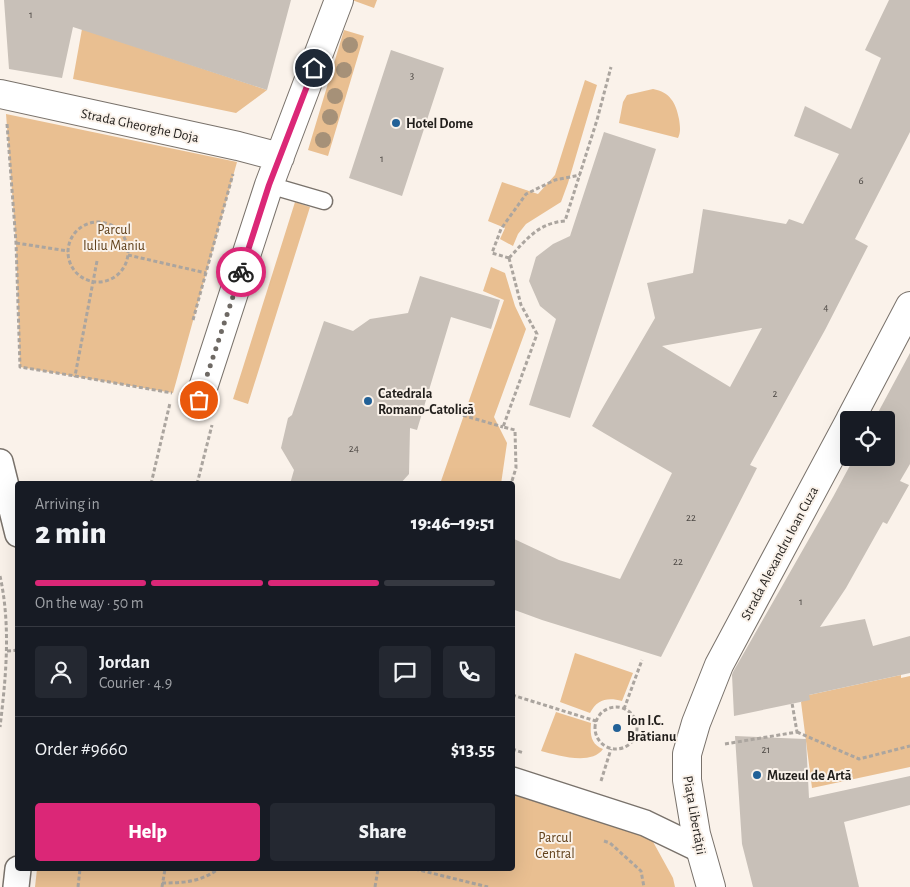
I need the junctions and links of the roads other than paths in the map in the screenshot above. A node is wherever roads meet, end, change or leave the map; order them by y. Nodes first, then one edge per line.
1 (340, 0) edge
2 (0, 94) edge
3 (280, 157) junction
4 (269, 185) junction
5 (324, 201) dead end
6 (910, 306) edge
7 (199, 400) dead end
8 (854, 411) edge
9 (840, 438) edge
10 (0, 462) edge
11 (15, 522) edge
12 (710, 685) joint
13 (515, 781) edge
14 (701, 850) junction
15 (18, 871) edge
16 (16, 887) edge
17 (711, 887) edge

1 - 3 street
2 - 3 street, Strada Gheorghe Doja
3 - 4 street
4 - 5 lane
4 - 7 street
6 - 8 street, Strada Alexandru Ioan Cuza
9 - 12 street, Strada Alexandru Ioan Cuza
10 - 11 street
12 - 14 street, Piața Libertății
13 - 14 street
14 - 17 street, Piața Libertății
15 - 16 street

